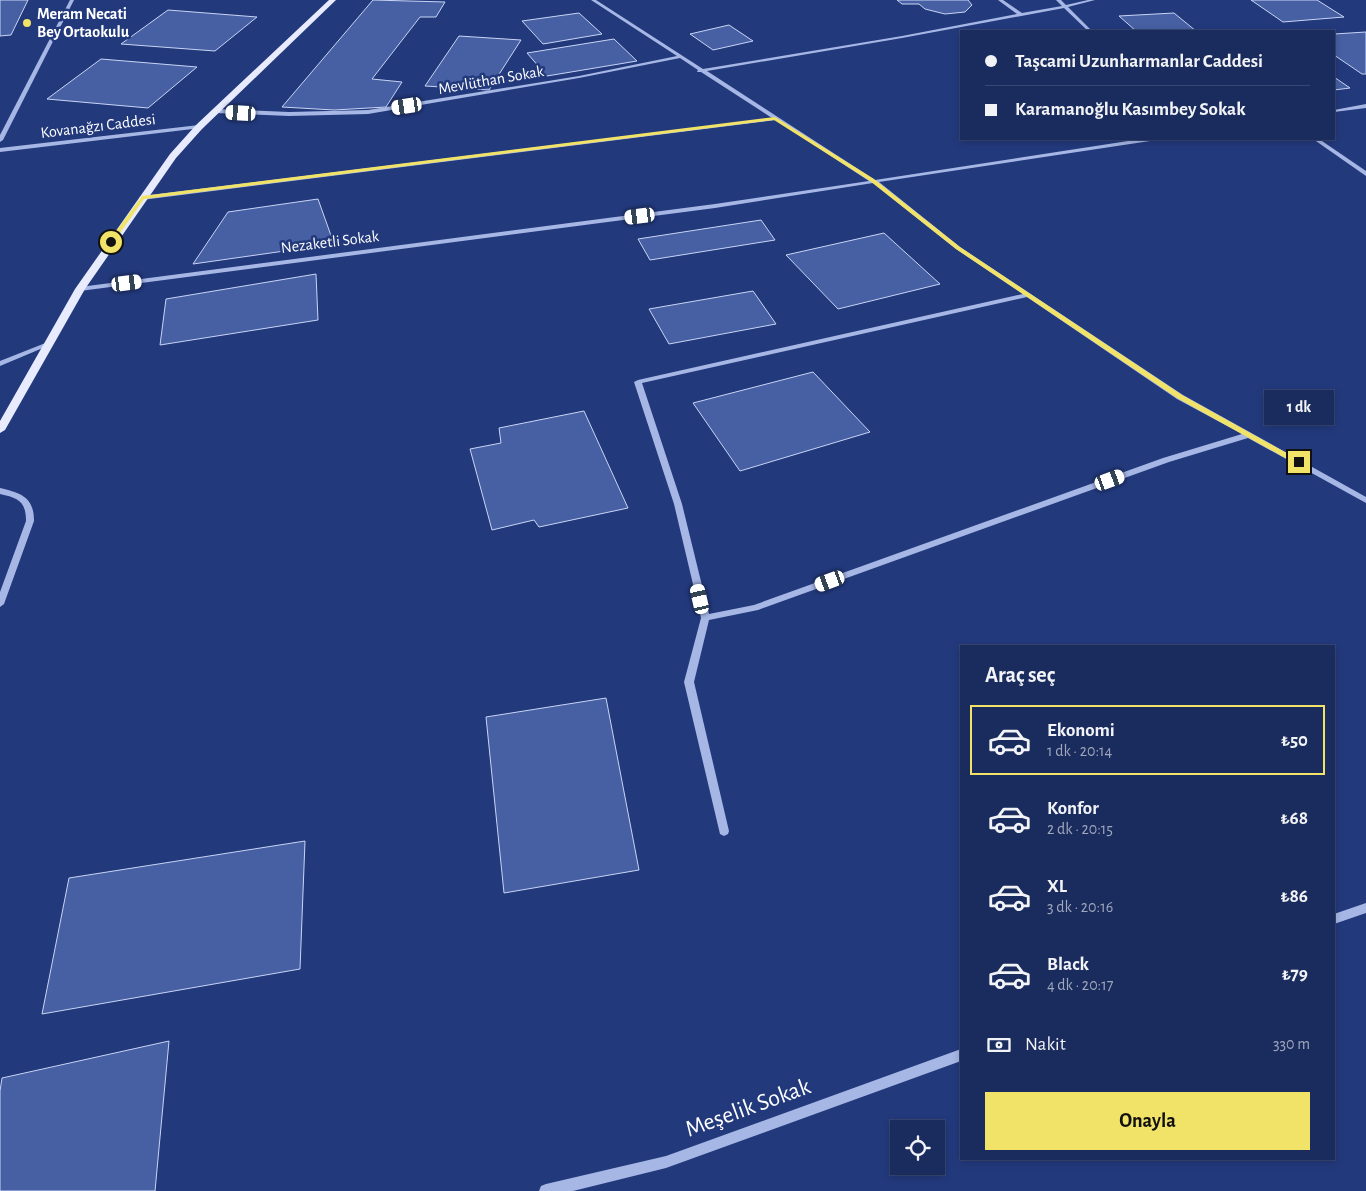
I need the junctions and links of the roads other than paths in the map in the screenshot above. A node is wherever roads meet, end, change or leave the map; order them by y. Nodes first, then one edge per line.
1 (72, 0) edge
2 (333, 0) edge
3 (593, 0) edge
4 (1000, 0) edge
5 (1058, 0) edge
6 (1092, 0) edge
7 (1064, 7) junction
8 (1021, 15) junction
9 (1089, 30) edge
10 (679, 57) junction
11 (699, 71) junction
12 (1366, 106) edge
13 (216, 111) junction
14 (1335, 111) edge
15 (775, 119) junction
16 (199, 127) junction
17 (0, 140) edge
18 (1143, 140) edge
19 (1317, 140) edge
20 (0, 150) edge
21 (1366, 174) edge
22 (872, 180) junction
23 (142, 198) junction
24 (80, 289) junction
25 (1029, 296) junction
26 (48, 344) junction
27 (0, 364) edge
28 (0, 430) edge
29 (1248, 435) junction
30 (0, 491) edge
31 (1366, 500) edge
32 (0, 604) edge
33 (705, 618) junction
34 (724, 831) dead end
35 (1366, 908) edge
36 (1335, 919) edge
37 (960, 1055) edge
38 (546, 1191) edge

1 - 17 street
2 - 13 main road
3 - 10 street
4 - 8 street
5 - 7 street
6 - 7 street
7 - 8 street
7 - 9 street
8 - 11 street
10 - 11 street
10 - 13 street, Mevlüthan Sokak
11 - 15 street
12 - 14 street
13 - 16 main road
15 - 22 street
15 - 23 street
16 - 20 street, Kovanağzı Caddesi
16 - 23 main road
18 - 22 street, Nezaketli Sokak
19 - 21 street
22 - 24 street, Nezaketli Sokak
22 - 25 street
23 - 24 main road
24 - 26 main road
25 - 29 street
25 - 33 street
26 - 27 street
26 - 28 main road
29 - 31 street
29 - 33 street
30 - 32 street
33 - 34 street
35 - 36 street
37 - 38 street, Meşelik Sokak

